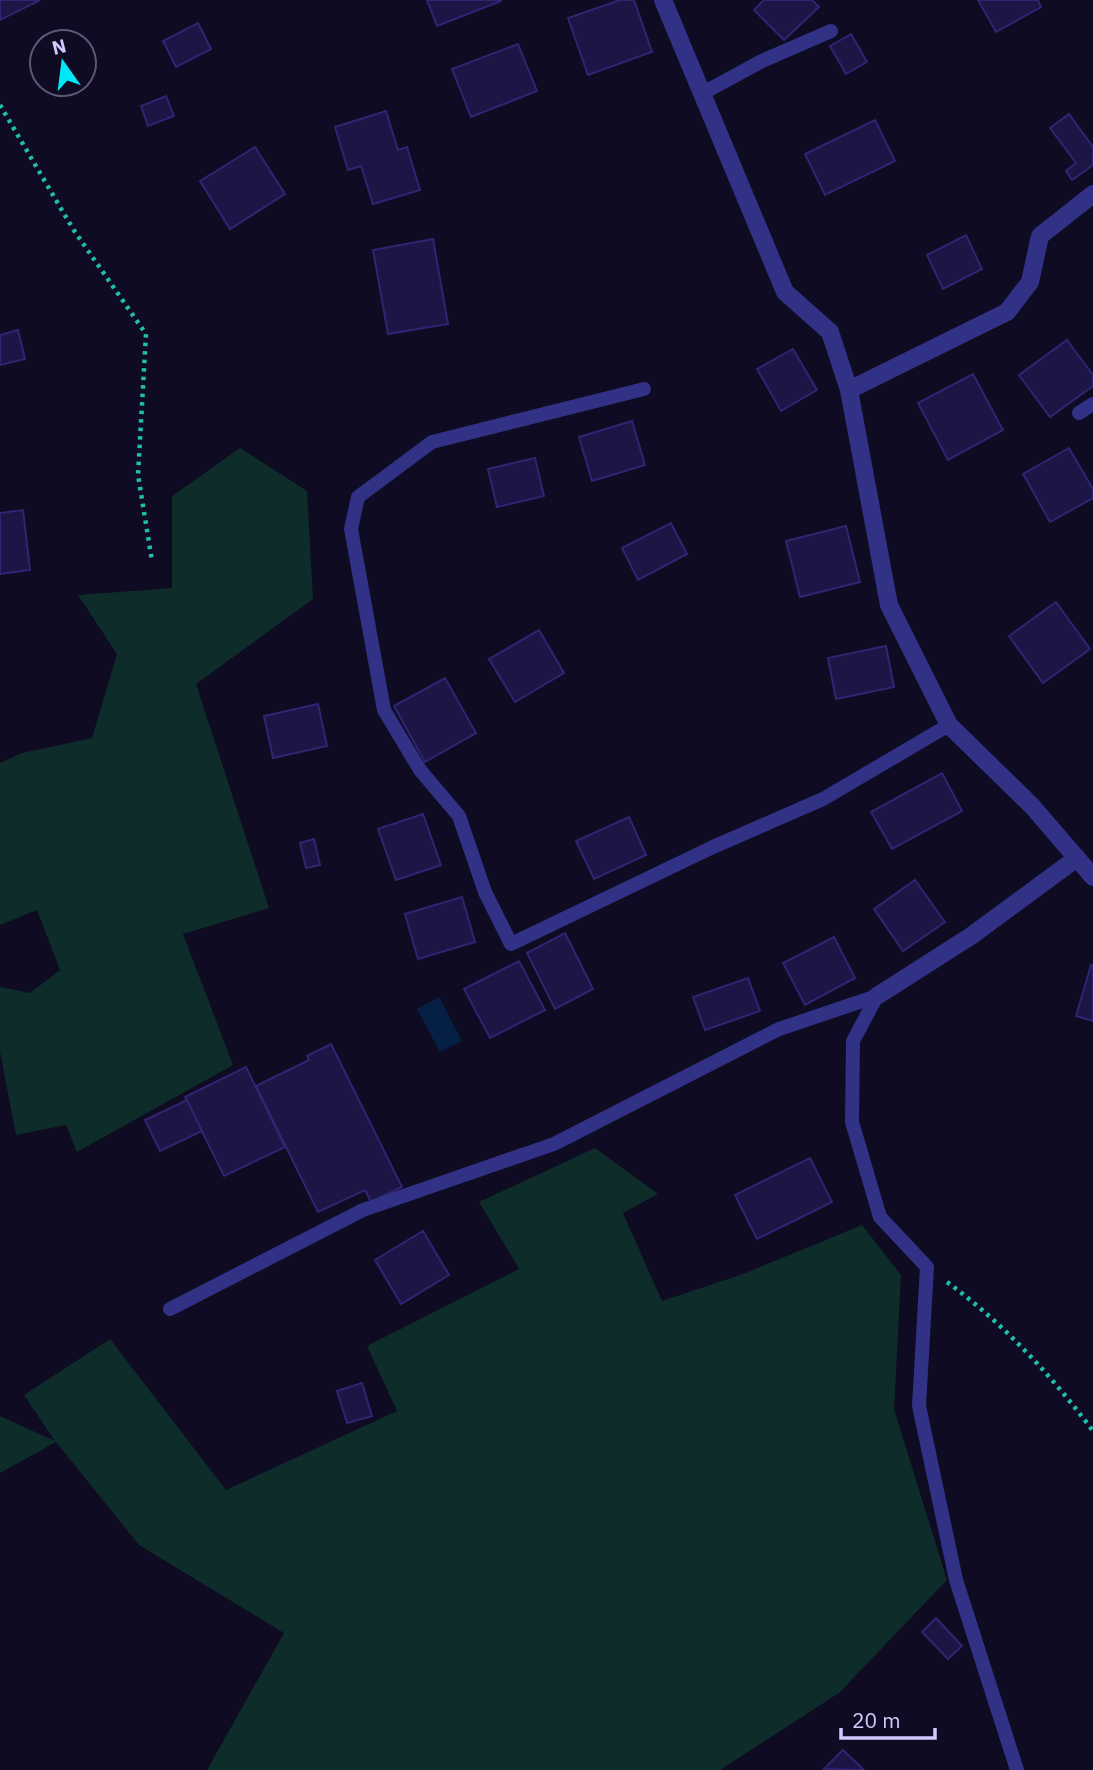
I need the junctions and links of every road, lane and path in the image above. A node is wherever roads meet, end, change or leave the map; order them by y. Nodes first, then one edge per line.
1 (663, 0) edge
2 (831, 31) dead end
3 (703, 93) junction
4 (0, 105) edge
5 (1093, 194) edge
6 (644, 389) dead end
7 (849, 390) junction
8 (1093, 404) edge
9 (1079, 413) dead end
10 (152, 561) dead end
11 (948, 725) junction
12 (1077, 858) junction
13 (1093, 877) edge
14 (877, 996) junction
15 (927, 1267) junction
16 (170, 1309) dead end
17 (1093, 1431) edge
18 (1017, 1770) edge

1 - 3 street
2 - 3 lane
3 - 7 street
4 - 10 path
5 - 7 street
6 - 11 lane
7 - 11 street
8 - 9 lane
11 - 12 street
12 - 13 street
12 - 14 street
14 - 15 lane
14 - 16 lane
15 - 17 path
15 - 18 lane

